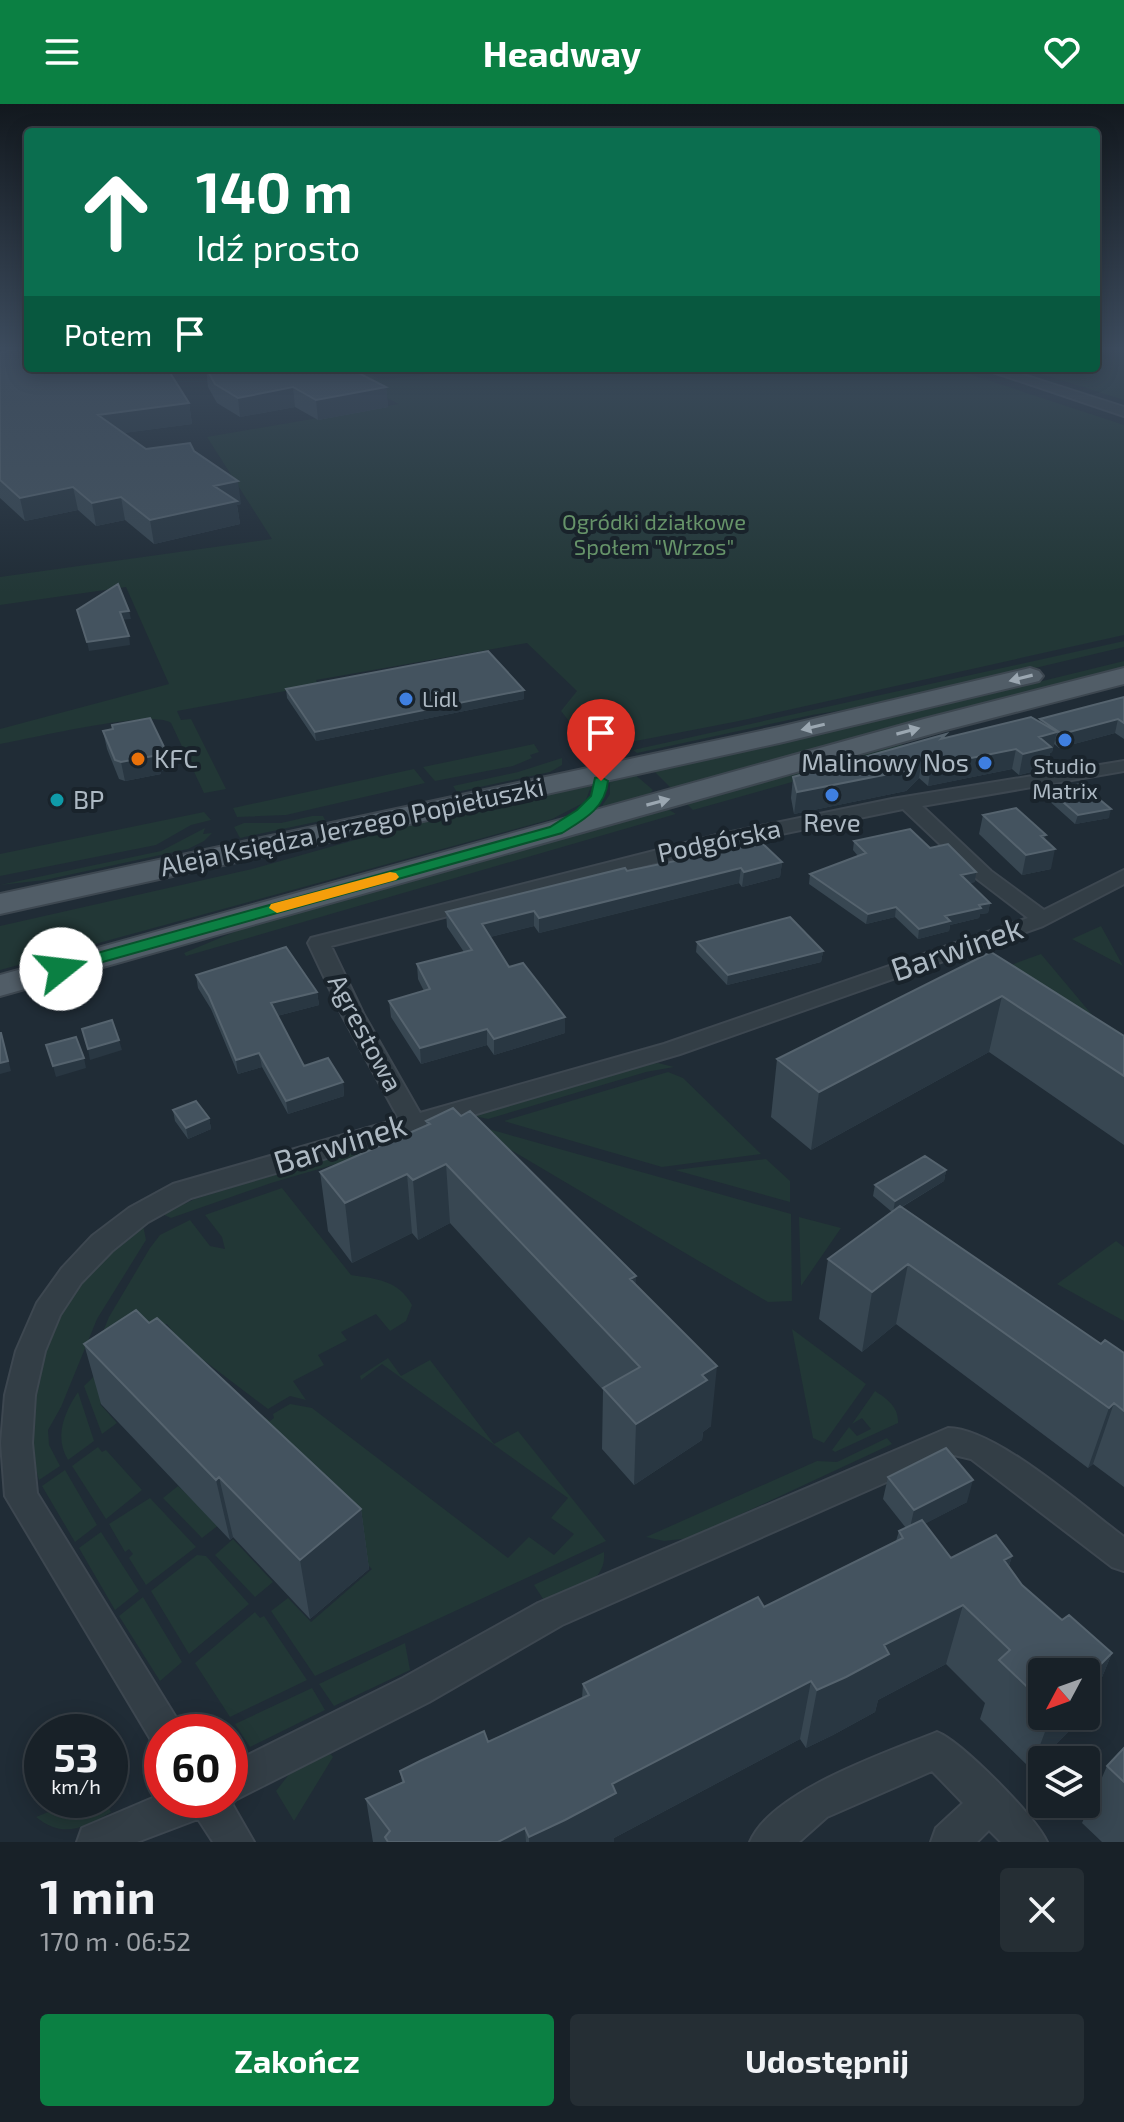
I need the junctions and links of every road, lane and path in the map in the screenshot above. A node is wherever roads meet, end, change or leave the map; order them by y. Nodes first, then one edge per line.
1 (1124, 653) edge
2 (1124, 676) edge
3 (1124, 766) edge
4 (594, 774) junction
5 (908, 803) junction
6 (556, 830) junction
7 (334, 831) junction
8 (1124, 876) edge
9 (0, 904) edge
10 (1043, 919) junction
11 (0, 921) edge
12 (319, 943) joint
13 (0, 986) edge
14 (413, 1122) junction
15 (1124, 1556) edge
16 (156, 1714) edge
17 (248, 1775) edge
18 (990, 1803) junction
19 (148, 1818) edge
20 (220, 1818) edge
21 (96, 1842) edge
22 (235, 1842) edge
23 (769, 1842) edge
24 (950, 1842) edge
25 (1028, 1842) edge

1 -> 4 main road, Aleja Księdza Jerzego Popiełuszki
6 -> 2 main road, Aleja Księdza Jerzego Popiełuszki
3 - 5 street, Podgórska
4 - 6 main road
4 - 7 main road, Aleja Księdza Jerzego Popiełuszki
5 - 10 street
5 - 12 street, Podgórska
6 - 13 main road, Aleja Księdza Jerzego Popiełuszki
7 - 9 main road, Aleja Księdza Jerzego Popiełuszki
7 - 11 main road
8 - 10 street, Barwinek
10 - 14 street, Barwinek
12 - 14 street, Agrestowa
14 - 16 street, Barwinek
15 - 17 street
18 - 23 street
18 - 24 street
18 - 25 street
19 - 21 street
20 - 22 street

